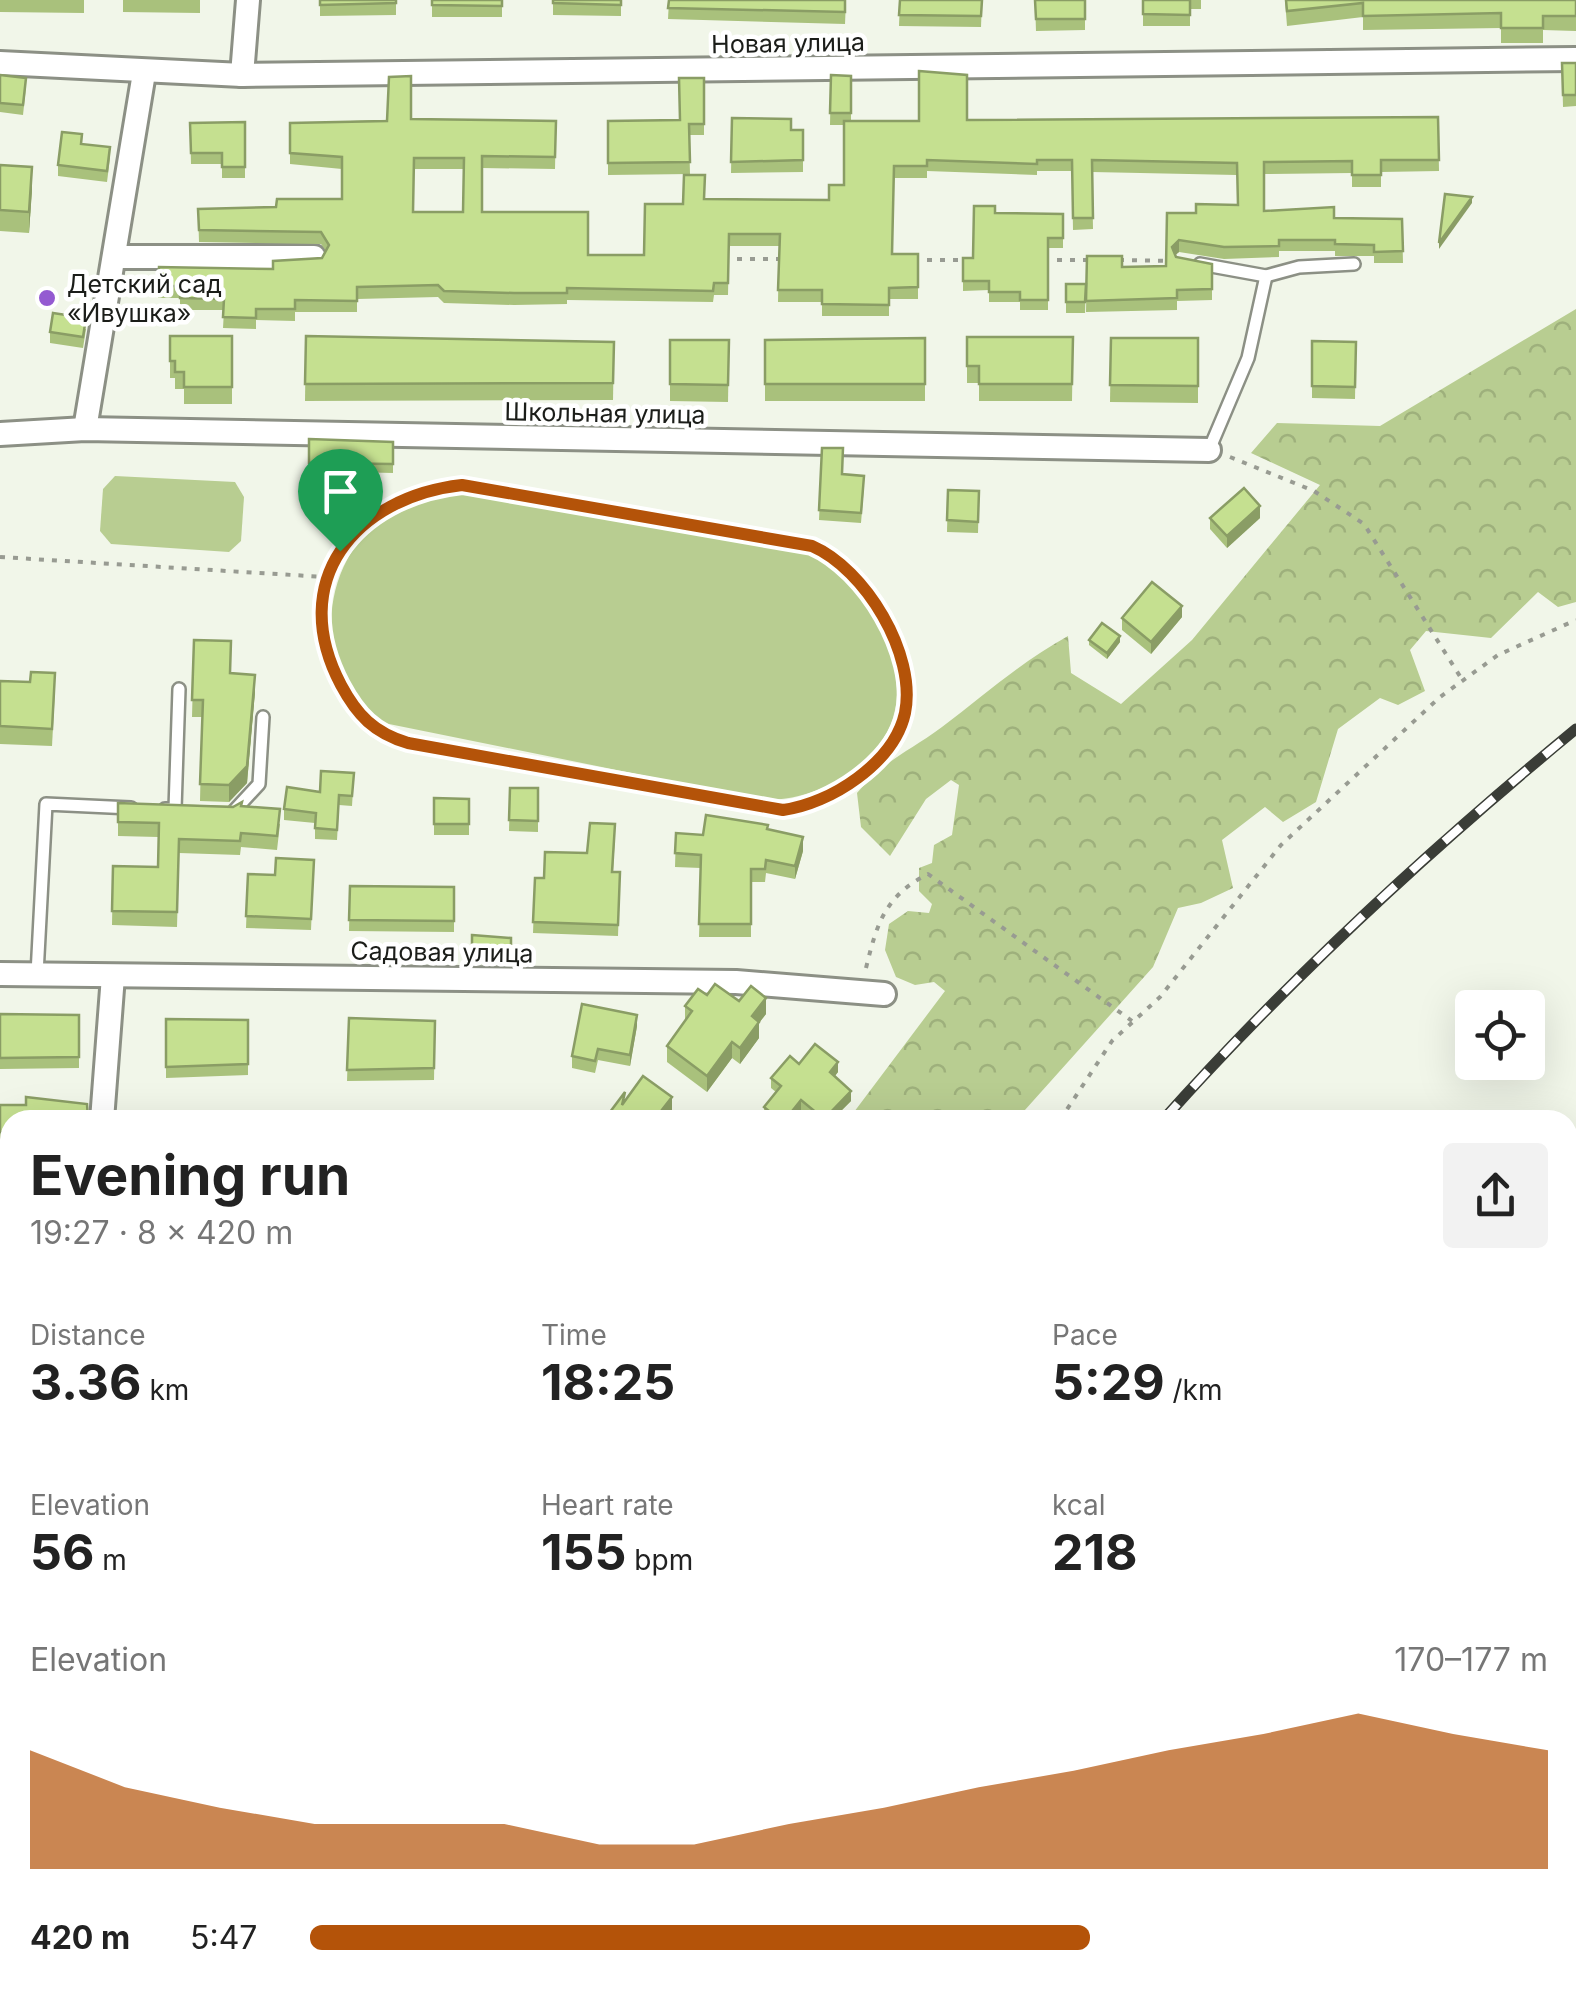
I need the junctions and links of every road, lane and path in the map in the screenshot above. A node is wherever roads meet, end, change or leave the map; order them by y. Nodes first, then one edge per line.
1 (248, 0) edge
2 (1576, 60) edge
3 (0, 62) edge
4 (144, 73) junction
5 (242, 75) junction
6 (116, 257) junction
7 (314, 257) edge
8 (708, 259) edge
9 (787, 259) edge
10 (905, 260) edge
11 (964, 260) edge
12 (1043, 260) edge
13 (1181, 260) joint
14 (1354, 264) dead end
15 (1266, 276) junction
16 (85, 429) junction
17 (0, 434) edge
18 (1209, 450) junction
19 (0, 557) edge
20 (326, 577) junction
21 (1576, 620) edge
22 (1463, 681) junction
23 (179, 689) dead end
24 (263, 717) dead end
25 (138, 808) edge
26 (156, 809) edge
27 (175, 810) junction
28 (194, 810) edge
29 (214, 811) edge
30 (0, 974) edge
31 (37, 974) junction
32 (113, 976) junction
33 (872, 993) joint
34 (1134, 1022) junction
35 (103, 1110) edge
36 (1067, 1110) edge

1 - 5 street
2 - 5 street, Новая улица
3 - 4 street, Новая улица
4 - 5 street, Новая улица
4 - 6 street
6 - 7 street
6 - 16 street
8 - 9 path
10 - 11 path
12 - 13 path
13 - 15 lane
14 - 15 lane
15 - 18 lane
16 - 17 street, Школьная улица
16 - 18 street, Школьная улица
18 - 22 path
19 - 20 path
20 - 20 path
21 - 22 path
22 - 34 path
23 - 27 lane
24 - 29 lane
25 - 31 lane
26 - 27 lane
27 - 28 lane
30 - 31 street, Садовая улица
31 - 32 street, Садовая улица
32 - 33 street, Садовая улица
32 - 35 street
33 - 34 path
34 - 36 path

